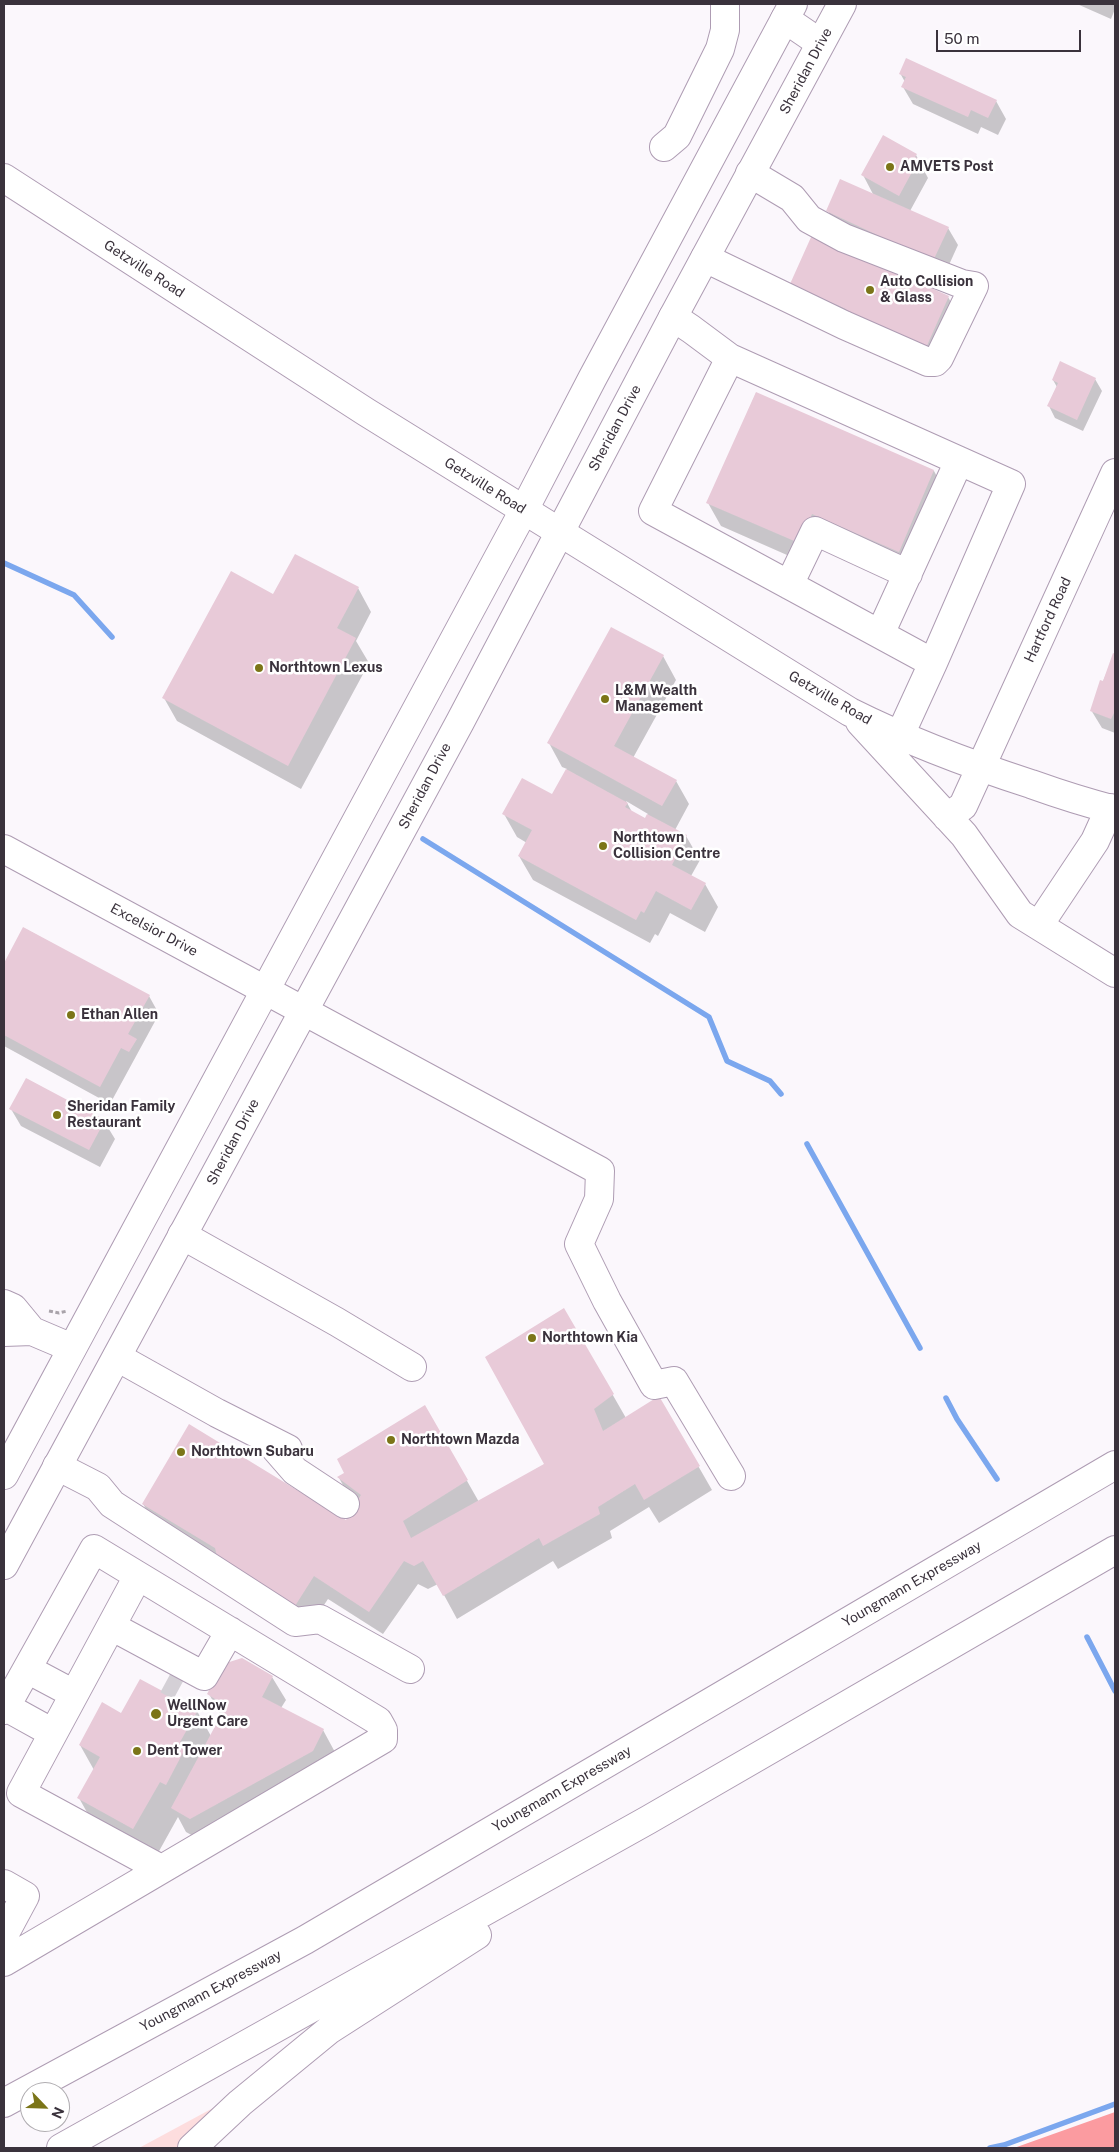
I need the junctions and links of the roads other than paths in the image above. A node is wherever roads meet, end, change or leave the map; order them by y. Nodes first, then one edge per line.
1 (725, 4) edge
2 (842, 4) edge
3 (788, 8) edge
4 (820, 43) junction
5 (664, 147) dead end
6 (750, 173) junction
7 (4, 178) edge
8 (705, 258) junction
9 (673, 317) junction
10 (730, 358) junction
11 (959, 461) junction
12 (1115, 473) edge
13 (524, 510) junction
14 (560, 532) junction
15 (908, 574) junction
16 (789, 585) junction
17 (880, 634) junction
18 (933, 663) junction
19 (850, 712) junction
20 (900, 735) junction
21 (981, 767) junction
22 (1112, 809) edge
23 (947, 818) junction
24 (4, 849) edge
25 (1039, 925) junction
26 (1115, 973) edge
27 (265, 990) junction
28 (304, 1010) junction
29 (182, 1235) junction
30 (4, 1304) edge
31 (32, 1331) junction
32 (4, 1332) edge
33 (72, 1348) junction
34 (117, 1357) junction
35 (412, 1367) dead end
36 (1115, 1465) edge
37 (58, 1466) junction
38 (4, 1475) edge
39 (731, 1476) dead end
40 (345, 1504) dead end
41 (1115, 1550) edge
42 (4, 1565) edge
43 (138, 1576) junction
44 (110, 1626) junction
45 (230, 1631) junction
46 (157, 1652) junction
47 (27, 1669) junction
48 (410, 1669) dead end
49 (184, 1681) junction
50 (74, 1694) junction
51 (5, 1709) edge
52 (53, 1732) junction
53 (648, 1820) junction
54 (161, 1870) junction
55 (4, 1884) edge
56 (4, 1935) edge
57 (4, 1962) edge
58 (4, 2103) edge
59 (61, 2148) edge
60 (192, 2148) edge

1 - 5 main road
2 - 4 main road, Sheridan Drive
3 - 4 main road
3 - 13 main road
4 - 6 main road, Sheridan Drive
6 - 8 main road, Sheridan Drive
6 - 8 main road
7 - 13 main road, Getzville Road
8 - 9 main road, Sheridan Drive
9 - 10 main road
9 - 14 main road, Sheridan Drive
10 - 11 main road
10 - 16 main road
11 - 15 main road
11 - 18 main road
12 - 21 main road, Hartford Road
13 - 14 main road, Getzville Road
13 - 27 main road
14 - 19 main road, Getzville Road
14 - 28 main road, Sheridan Drive
15 - 16 main road
15 - 17 main road
16 - 17 main road
17 - 18 main road
18 - 20 main road
19 - 20 main road, Getzville Road
19 - 23 main road
20 - 21 main road, Getzville Road
21 - 22 main road, Getzville Road
21 - 23 main road, Hartford Road
22 - 25 main road
23 - 25 main road
24 - 27 main road, Excelsior Drive
25 - 26 main road
27 - 28 main road, Excelsior Drive
27 - 33 main road
28 - 29 main road, Sheridan Drive
28 - 39 main road, Excelsior Drive
29 - 34 main road, Sheridan Drive
29 - 35 main road
30 - 31 main road
31 - 32 main road
31 - 33 main road
33 - 38 main road
34 - 37 main road, Sheridan Drive
34 - 40 main road
36 - 58 main road, Youngmann Expressway
37 - 42 main road, Sheridan Drive
37 - 48 main road
41 - 53 main road
43 - 44 main road
43 - 45 main road
43 - 47 main road
44 - 46 main road
44 - 50 main road
45 - 49 main road
45 - 54 main road
46 - 49 main road
46 - 49 main road
47 - 50 main road
47 - 51 main road
50 - 52 main road
51 - 52 main road
52 - 54 main road
53 - 59 main road
53 - 60 main road
54 - 57 main road
55 - 56 main road

